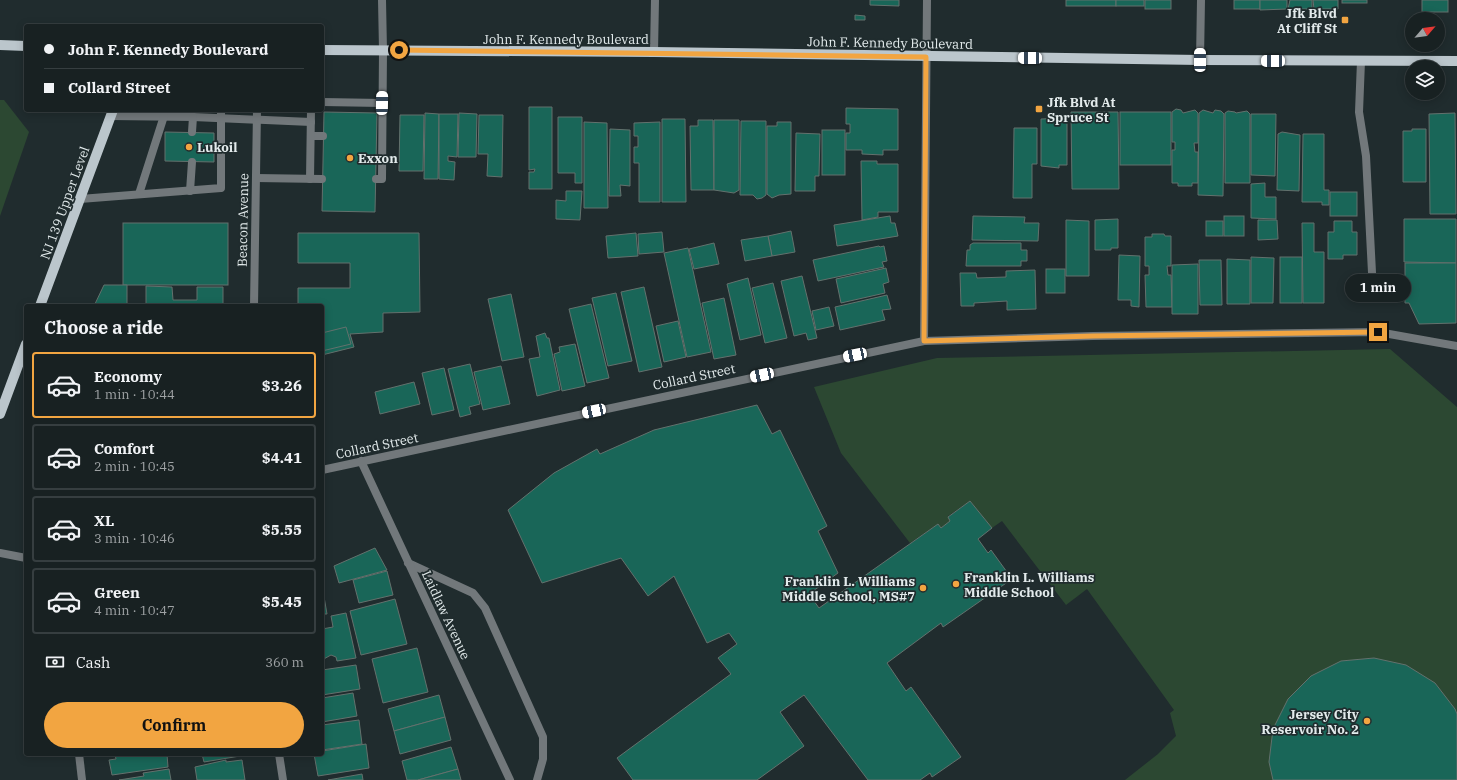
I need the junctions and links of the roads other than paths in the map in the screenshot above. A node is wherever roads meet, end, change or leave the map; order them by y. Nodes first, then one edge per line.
1 (382, 0) edge
2 (656, 0) edge
3 (927, 0) edge
4 (1201, 0) edge
5 (0, 45) edge
6 (24, 46) edge
7 (324, 50) edge
8 (383, 50) junction
9 (654, 52) junction
10 (926, 57) junction
11 (1200, 60) junction
12 (1361, 61) junction
13 (1457, 61) edge
14 (324, 102) edge
15 (382, 103) junction
16 (257, 112) edge
17 (311, 112) edge
18 (112, 113) edge
19 (221, 114) edge
20 (164, 116) junction
21 (193, 117) junction
22 (257, 120) junction
23 (311, 122) junction
24 (192, 132) dead end
25 (311, 136) junction
26 (323, 136) dead end
27 (192, 162) dead end
28 (256, 178) junction
29 (310, 179) junction
30 (322, 179) dead end
31 (376, 179) dead end
32 (190, 191) junction
33 (139, 194) junction
34 (80, 199) junction
35 (1373, 292) dead end
36 (41, 304) edge
37 (254, 304) edge
38 (924, 341) junction
39 (1457, 346) edge
40 (24, 349) edge
41 (0, 414) edge
42 (361, 461) junction
43 (324, 470) edge
44 (0, 553) edge
45 (24, 558) edge
46 (408, 563) junction
47 (79, 756) edge
48 (279, 756) edge
49 (82, 780) edge
50 (283, 780) edge
51 (510, 780) edge
52 (537, 780) edge

1 - 8 street
2 - 9 street
3 - 10 street
4 - 11 street
5 - 6 main road
7 - 8 main road, John F. Kennedy Boulevard
8 - 9 main road, John F. Kennedy Boulevard
8 - 15 street
9 - 10 main road, John F. Kennedy Boulevard
10 - 11 main road, John F. Kennedy Boulevard
10 - 38 street
11 - 12 main road, John F. Kennedy Boulevard
12 - 13 main road, John F. Kennedy Boulevard
12 - 35 street
14 - 15 street
15 - 31 street
16 - 22 street, Beacon Avenue
17 - 23 street
18 - 20 street
18 - 34 main road, NJ 139 Upper Level
19 - 21 street
19 - 22 street
19 - 32 street
20 - 21 street
20 - 33 street
21 - 24 street
22 - 23 street
22 - 28 street, Beacon Avenue
23 - 25 street
25 - 26 street
25 - 29 street
27 - 32 street
28 - 29 street
28 - 37 street, Beacon Avenue
29 - 30 street
32 - 33 street
33 - 34 street
34 - 36 main road, NJ 139 Upper Level
38 - 39 street, Collard Street
38 - 42 street, Collard Street
40 - 41 main road
42 - 43 street, Collard Street
42 - 46 street, Laidlaw Avenue
44 - 45 street
46 - 51 street, Laidlaw Avenue
46 - 52 street
47 - 49 street
48 - 50 street

